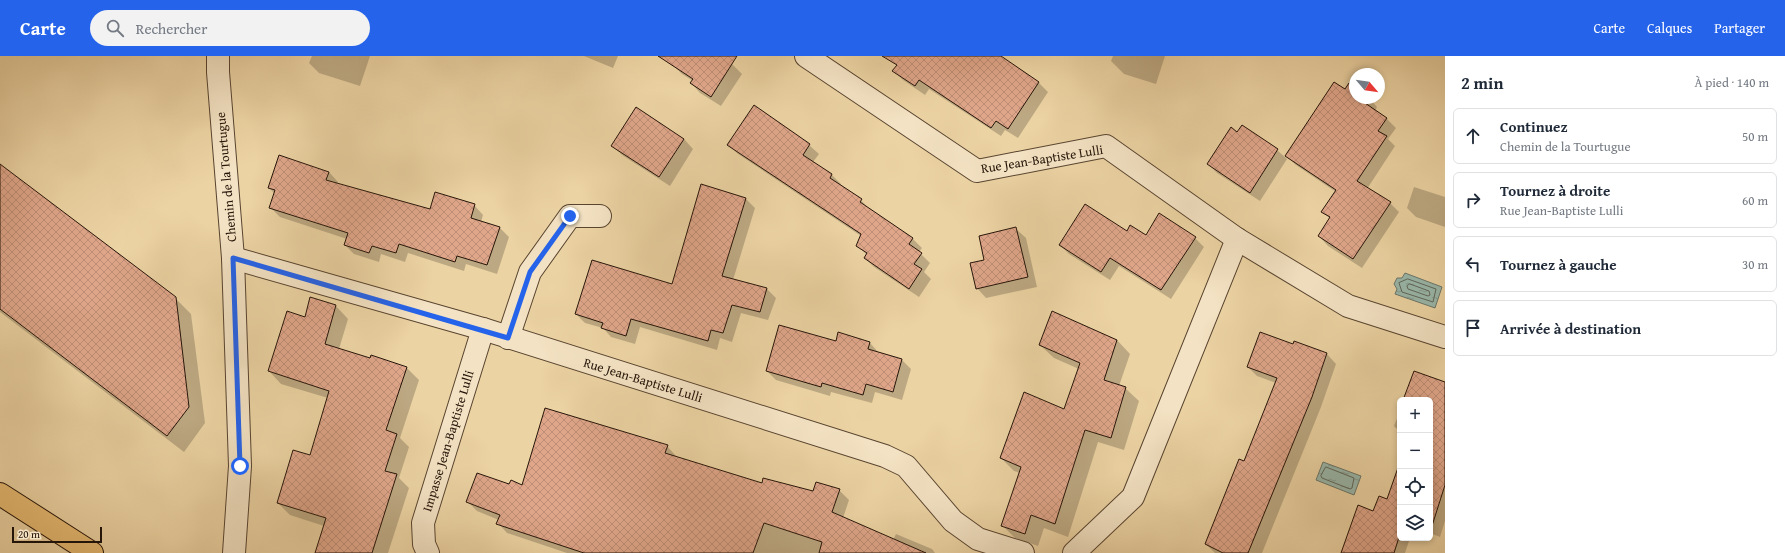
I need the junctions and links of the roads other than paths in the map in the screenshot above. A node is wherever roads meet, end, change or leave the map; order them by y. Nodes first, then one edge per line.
1 (218, 56) edge
2 (806, 56) edge
3 (600, 216) dead end
4 (1237, 239) junction
5 (233, 258) junction
6 (483, 329) junction
7 (1445, 337) edge
8 (508, 338) junction
9 (240, 466) junction
10 (0, 494) edge
11 (92, 553) edge
12 (225, 553) edge
13 (234, 553) edge
14 (428, 553) edge
15 (1023, 553) edge
16 (1074, 553) edge

1 - 5 street, Chemin de la Tourtugue
2 - 4 street, Rue Jean-Baptiste Lulli
3 - 8 street
4 - 7 street, Rue Jean-Baptiste Lulli
4 - 16 street
5 - 6 street, Rue Jean-Baptiste Lulli
5 - 9 street, Chemin de la Tourtugue
6 - 8 street, Rue Jean-Baptiste Lulli
6 - 14 street, Impasse Jean-Baptiste Lulli
8 - 15 street, Rue Jean-Baptiste Lulli
9 - 12 street, Chemin de la Tourtugue
9 - 13 street, Chemin de la Tourtugue
10 - 11 main road

